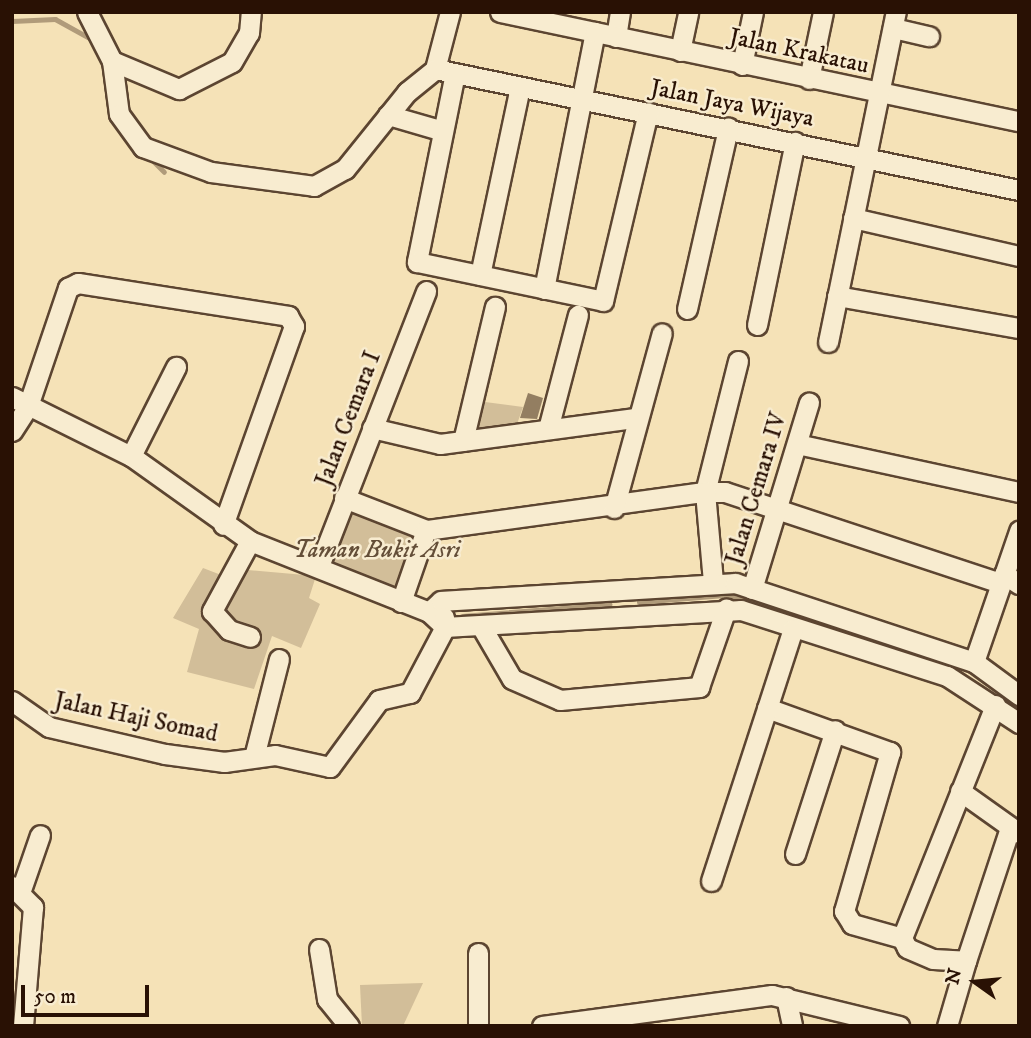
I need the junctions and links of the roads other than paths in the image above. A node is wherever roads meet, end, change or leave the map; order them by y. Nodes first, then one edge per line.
1 (87, 12) edge
2 (251, 12) edge
3 (450, 12) edge
4 (500, 12) edge
5 (620, 12) edge
6 (688, 12) edge
7 (753, 12) edge
8 (823, 12) edge
9 (549, 17) edge
10 (895, 20) edge
11 (595, 33) junction
12 (929, 36) dead end
13 (616, 37) junction
14 (680, 51) junction
15 (112, 61) junction
16 (742, 65) junction
17 (435, 69) junction
18 (455, 73) junction
19 (809, 79) junction
20 (520, 87) junction
21 (878, 93) junction
22 (581, 99) junction
23 (648, 112) junction
24 (388, 115) junction
25 (1019, 121) edge
26 (728, 128) junction
27 (443, 131) junction
28 (794, 142) junction
29 (865, 157) junction
30 (1019, 190) edge
31 (853, 218) junction
32 (1019, 256) edge
33 (480, 275) junction
34 (544, 289) junction
35 (426, 291) dead end
36 (837, 296) junction
37 (495, 307) dead end
38 (687, 309) dead end
39 (578, 315) dead end
40 (757, 325) dead end
41 (1019, 328) edge
42 (662, 333) dead end
43 (828, 342) dead end
44 (738, 361) dead end
45 (176, 367) dead end
46 (20, 401) edge
47 (809, 403) dead end
48 (635, 418) junction
49 (372, 428) junction
50 (548, 429) junction
51 (12, 430) edge
52 (463, 441) junction
53 (797, 444) junction
54 (131, 456) junction
55 (705, 492) junction
56 (1019, 492) edge
57 (344, 498) junction
58 (614, 508) junction
59 (776, 512) junction
60 (223, 525) junction
61 (426, 530) junction
62 (1019, 531) edge
63 (250, 541) junction
64 (319, 566) junction
65 (1008, 580) edge
66 (713, 581) junction
67 (752, 589) junction
68 (401, 602) junction
69 (627, 603) junction
70 (435, 607) junction
71 (726, 609) junction
72 (481, 626) junction
73 (445, 627) junction
74 (793, 629) junction
75 (250, 637) dead end
76 (279, 659) dead end
77 (974, 662) junction
78 (1019, 695) edge
79 (12, 701) edge
80 (995, 705) junction
81 (767, 708) junction
82 (1019, 723) edge
83 (835, 730) junction
84 (254, 757) junction
85 (960, 790) junction
86 (1015, 831) edge
87 (40, 835) dead end
88 (794, 854) dead end
89 (711, 881) dead end
90 (16, 888) edge
91 (902, 938) junction
92 (319, 948) dead end
93 (478, 953) dead end
94 (966, 961) junction
95 (20, 969) edge
96 (786, 997) junction
97 (949, 1022) edge
98 (23, 1026) edge
99 (349, 1026) edge
100 (478, 1026) edge
101 (542, 1026) edge
102 (792, 1026) edge
103 (899, 1026) edge

1 - 15 street
2 - 15 street
3 - 17 street
4 - 9 street, Jalan Krakatau
5 - 13 street
6 - 14 street
7 - 16 street
8 - 19 street
9 - 11 street, Jalan Krakatau
10 - 12 street
10 - 21 street
11 - 13 street, Jalan Krakatau
11 - 22 street
13 - 14 street, Jalan Krakatau
14 - 16 street, Jalan Krakatau
15 - 24 street
16 - 19 street, Jalan Krakatau
17 - 18 street, Jalan Jaya Wijaya
17 - 24 street
18 - 20 street, Jalan Jaya Wijaya
18 - 27 street
19 - 21 street, Jalan Krakatau
20 - 22 street, Jalan Jaya Wijaya
20 - 33 street
21 - 25 street, Jalan Krakatau
21 - 29 street
22 - 23 street, Jalan Jaya Wijaya
22 - 34 street
23 - 26 street, Jalan Jaya Wijaya
23 - 34 street
24 - 27 street
26 - 28 street, Jalan Jaya Wijaya
26 - 38 street
27 - 33 street
28 - 29 street, Jalan Jaya Wijaya
28 - 40 street
29 - 30 street, Jalan Jaya Wijaya
29 - 31 street
31 - 32 street
31 - 36 street
33 - 34 street
35 - 49 street, Jalan Cemara I
36 - 41 street
36 - 43 street
37 - 52 street
39 - 50 street
42 - 48 street
44 - 55 street
45 - 54 street
46 - 51 street
46 - 54 street
46 - 60 street
47 - 53 street, Jalan Cemara IV
48 - 50 street
48 - 58 street
49 - 52 street
49 - 57 street, Jalan Cemara I
50 - 52 street
53 - 56 street
53 - 59 street, Jalan Cemara IV
54 - 60 street
55 - 58 street
55 - 59 street
55 - 66 street
57 - 61 street
57 - 64 street, Jalan Cemara I
58 - 61 street
59 - 65 street
59 - 67 street, Jalan Cemara IV
60 - 63 street
61 - 68 street
62 - 65 street
63 - 64 street
63 - 75 street
64 - 68 street
65 - 77 street
66 - 67 street
66 - 69 street
67 - 77 street
68 - 70 street
69 - 70 street
69 - 71 street
69 - 72 street
70 - 73 street
71 - 72 street
71 - 74 street
72 - 73 street
73 - 84 street, Jalan Haji Somad
74 - 80 street
74 - 81 street
76 - 84 street
77 - 78 street
79 - 84 street, Jalan Haji Somad
80 - 82 street
80 - 85 street
81 - 83 street
81 - 89 street
83 - 88 street
83 - 91 street
85 - 86 street
85 - 91 street
86 - 94 street
87 - 90 street
90 - 95 street
91 - 94 street
92 - 99 street
93 - 100 street
94 - 97 street
95 - 98 street
96 - 101 street
96 - 102 street
96 - 103 street

